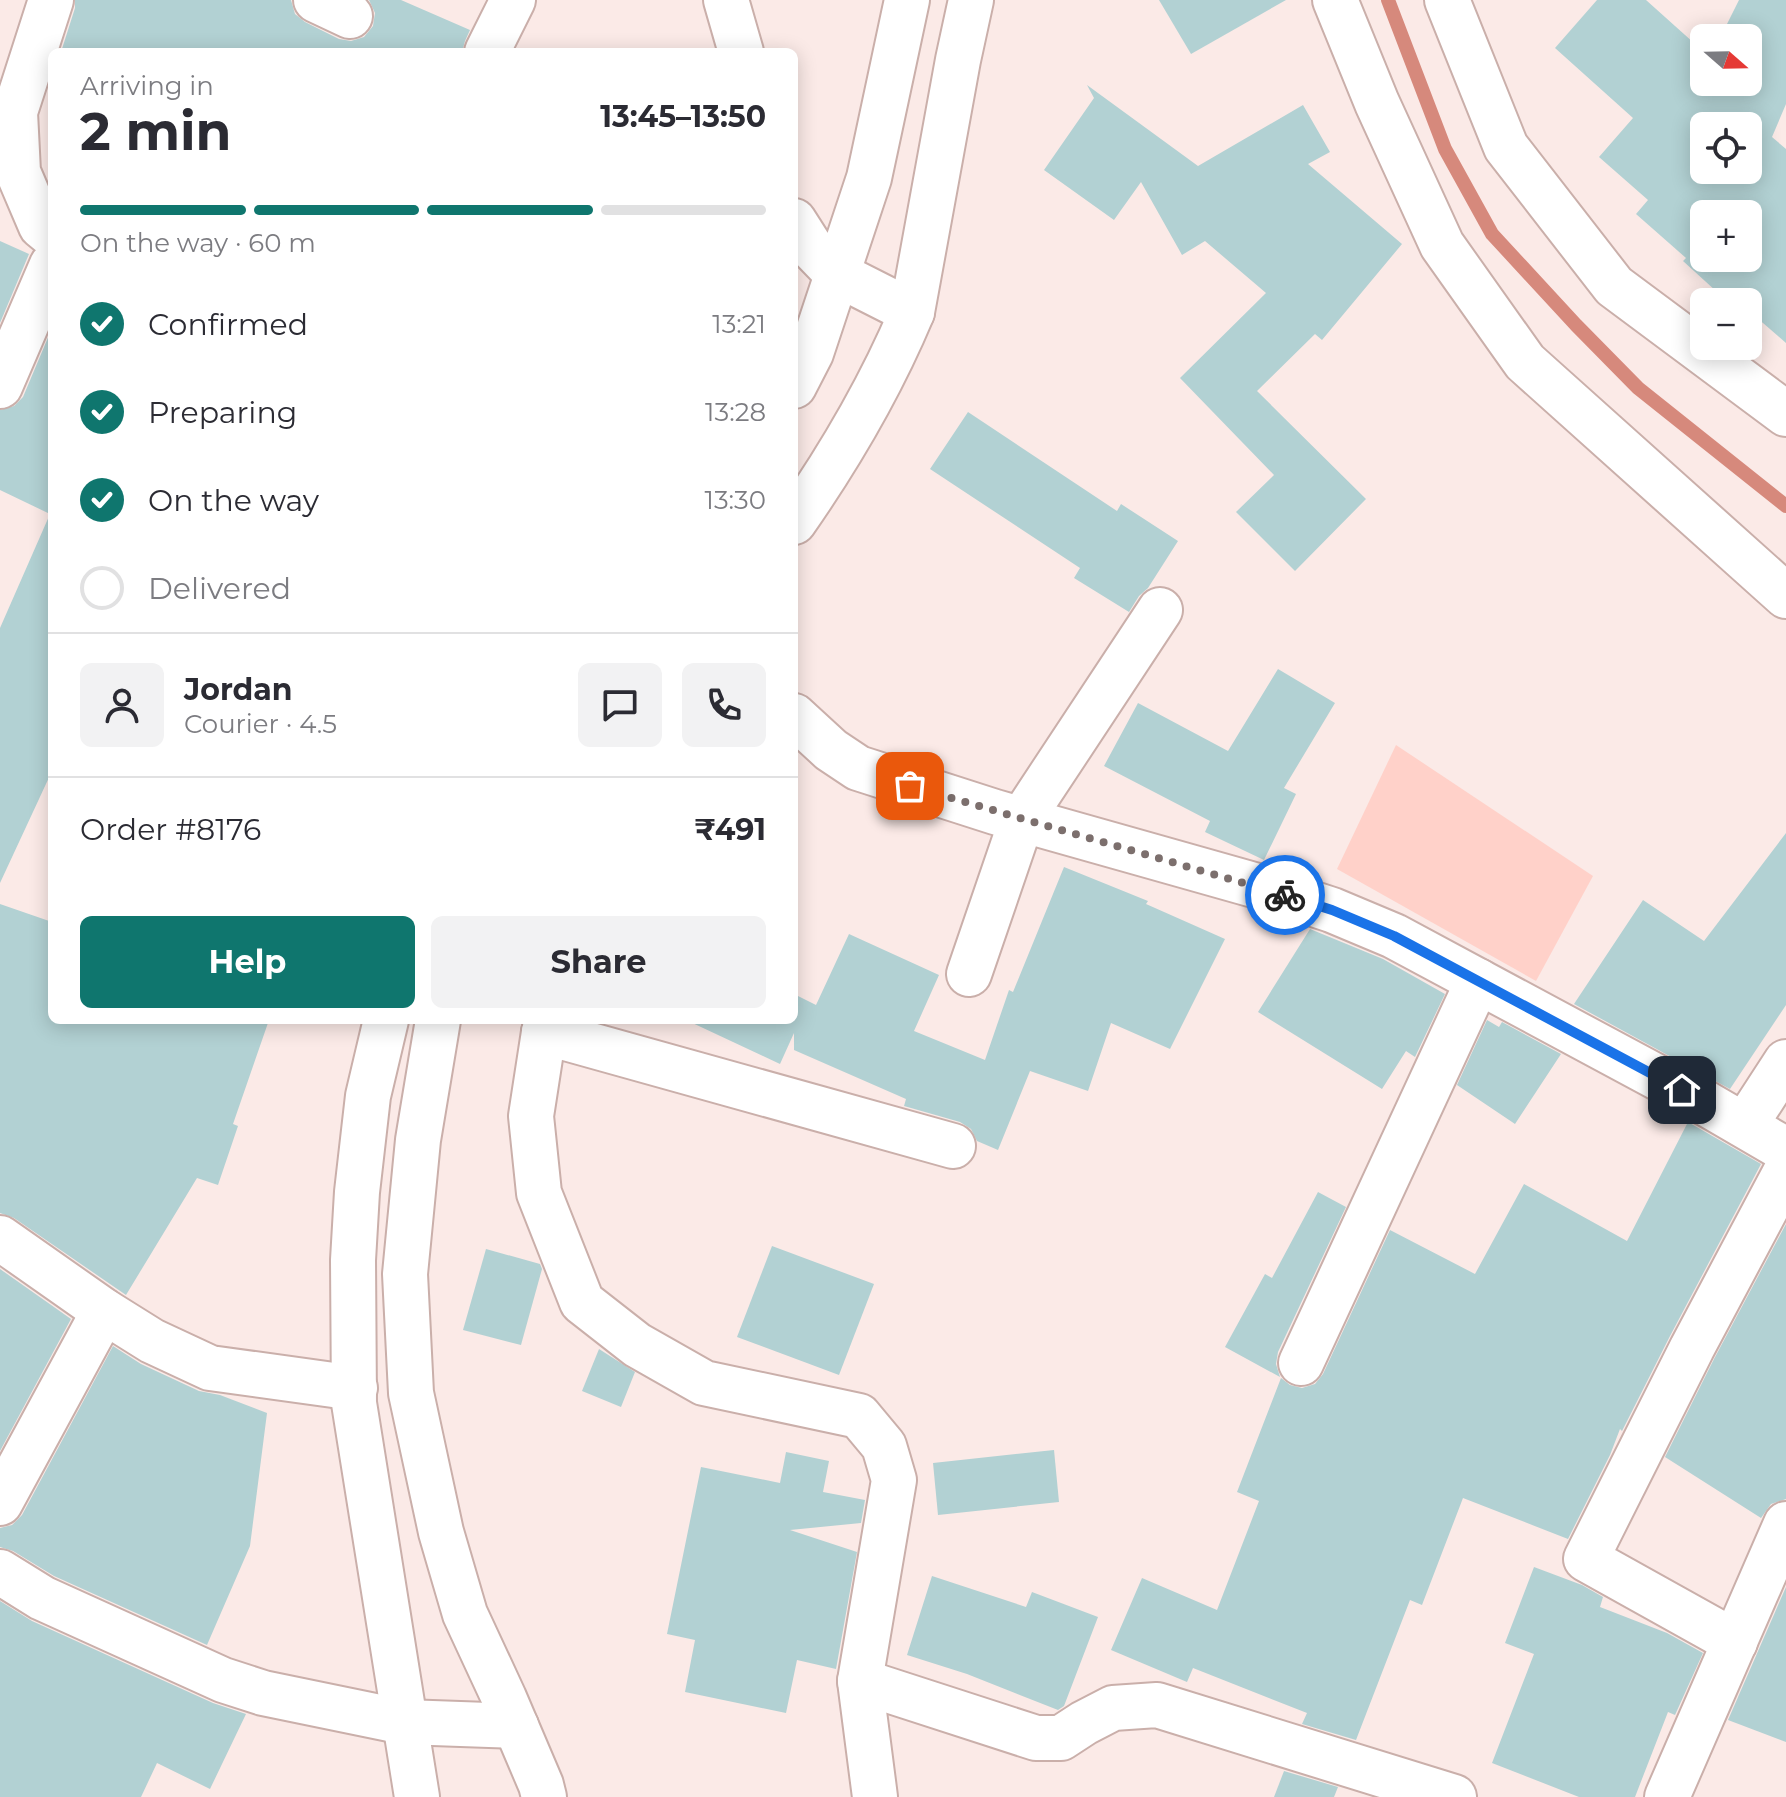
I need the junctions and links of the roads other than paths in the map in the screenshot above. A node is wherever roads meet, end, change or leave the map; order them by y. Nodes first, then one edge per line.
1 (51, 0) edge
2 (513, 0) edge
3 (726, 0) edge
4 (907, 0) edge
5 (971, 0) edge
6 (1335, 0) edge
7 (1447, 0) edge
8 (489, 48) edge
9 (740, 48) edge
10 (798, 227) edge
11 (48, 232) edge
12 (48, 274) edge
13 (837, 274) junction
14 (912, 312) junction
15 (798, 378) edge
16 (0, 386) edge
17 (1786, 414) edge
18 (798, 516) edge
19 (1786, 596) edge
20 (1160, 610) dead end
21 (798, 720) edge
22 (1022, 819) junction
23 (969, 974) dead end
24 (1478, 981) junction
25 (385, 1024) edge
26 (437, 1024) edge
27 (547, 1026) edge
28 (1786, 1062) edge
29 (1745, 1125) junction
30 (953, 1146) dead end
31 (1786, 1150) edge
32 (1786, 1171) edge
33 (0, 1238) edge
34 (104, 1311) junction
35 (1301, 1363) dead end
36 (355, 1388) junction
37 (0, 1503) edge
38 (1786, 1524) edge
39 (0, 1572) edge
40 (1735, 1642) junction
41 (860, 1681) junction
42 (404, 1722) junction
43 (516, 1726) junction
44 (417, 1797) edge
45 (544, 1797) edge
46 (875, 1797) edge
47 (1454, 1797) edge
48 (1667, 1797) edge

1 - 11 street
2 - 8 street
3 - 9 street
4 - 13 street
5 - 14 street
6 - 19 street
7 - 17 street
10 - 13 street
12 - 16 street
13 - 14 street
13 - 15 street
14 - 18 street
20 - 22 street
21 - 22 street
22 - 23 street
22 - 24 street
24 - 29 street
24 - 35 street
25 - 36 street
26 - 43 street
27 - 30 street
27 - 41 street
28 - 29 street
29 - 31 street
32 - 40 street
33 - 34 street
34 - 36 street
34 - 37 street
36 - 42 street
38 - 40 street
39 - 42 street
40 - 48 street
41 - 46 street
41 - 47 street
42 - 43 street
42 - 44 street
43 - 45 street

